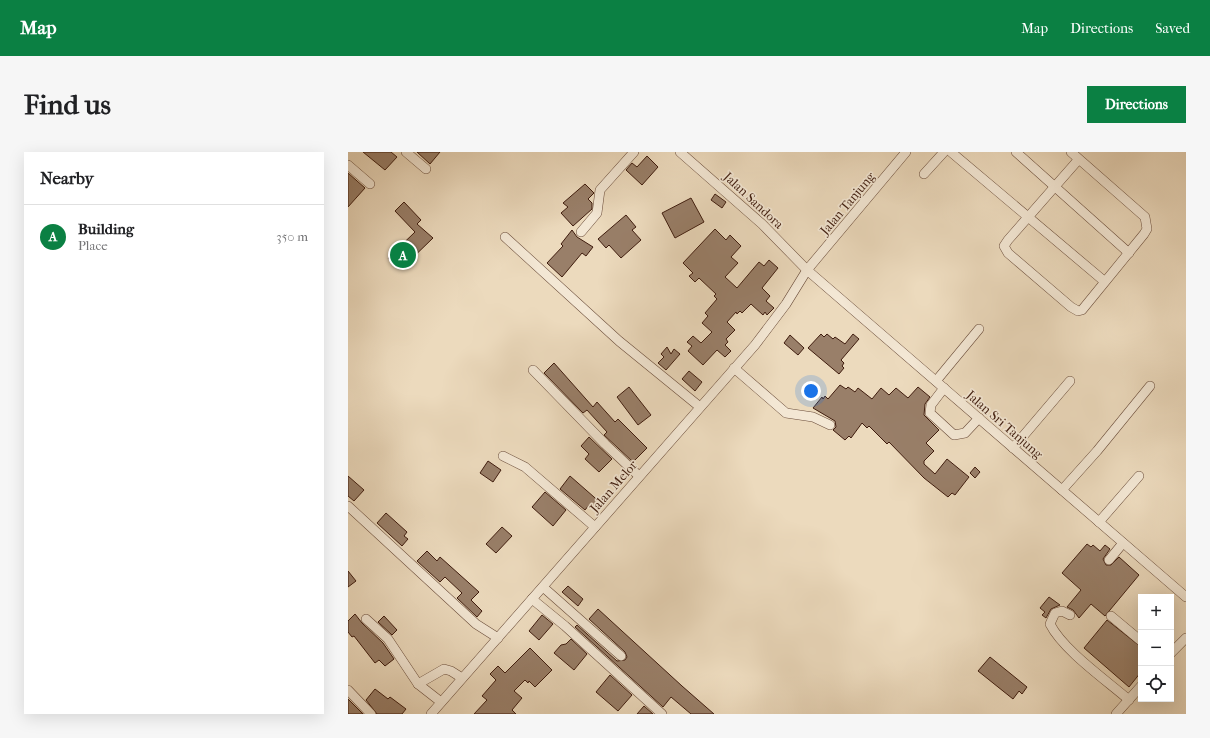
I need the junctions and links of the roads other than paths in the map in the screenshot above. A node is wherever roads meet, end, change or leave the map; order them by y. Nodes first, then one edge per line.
1 (406, 152) edge
2 (634, 152) edge
3 (680, 152) edge
4 (906, 152) edge
5 (944, 152) edge
6 (951, 152) edge
7 (1016, 152) edge
8 (1071, 152) edge
9 (1079, 159) junction
10 (348, 165) edge
11 (426, 169) dead end
12 (924, 174) dead end
13 (370, 184) dead end
14 (1055, 186) junction
15 (1028, 216) junction
16 (581, 232) dead end
17 (505, 237) dead end
18 (1129, 253) junction
19 (807, 270) junction
20 (1104, 281) junction
21 (979, 329) dead end
22 (734, 368) junction
23 (533, 370) dead end
24 (940, 375) junction
25 (1070, 381) dead end
26 (1150, 386) dead end
27 (944, 388) junction
28 (700, 408) junction
29 (979, 418) junction
30 (830, 425) dead end
31 (1013, 448) junction
32 (503, 456) dead end
33 (639, 476) junction
34 (1139, 476) dead end
35 (1062, 490) junction
36 (348, 506) edge
37 (1099, 522) junction
38 (595, 527) junction
39 (1123, 543) junction
40 (1109, 560) dead end
41 (543, 587) junction
42 (1186, 597) edge
43 (532, 599) junction
44 (1070, 615) dead end
45 (1111, 616) dead end
46 (366, 619) dead end
47 (498, 638) junction
48 (1138, 638) edge
49 (1186, 638) edge
50 (1174, 650) edge
51 (621, 656) dead end
52 (462, 678) junction
53 (418, 684) junction
54 (1138, 689) edge
55 (348, 690) edge
56 (1128, 700) junction
57 (441, 702) junction
58 (371, 714) edge
59 (431, 714) edge
60 (662, 714) edge
61 (1116, 714) edge

1 - 11 street
2 - 16 street
3 - 19 street, Jalan Sandora
4 - 19 street, Jalan Tanjung
5 - 12 street
6 - 15 street
7 - 14 street
8 - 9 street
9 - 14 street
9 - 18 street
10 - 13 street
14 - 15 street
14 - 18 street
15 - 20 street
15 - 20 street
17 - 28 street
18 - 20 street
19 - 22 street, Jalan Melor
19 - 24 street, Jalan Sri Tanjung
21 - 24 street
22 - 28 street, Jalan Melor
22 - 30 street
23 - 33 street
24 - 27 street, Jalan Sri Tanjung
25 - 31 street
26 - 35 street
27 - 29 street, Jalan Sri Tanjung
27 - 29 street
28 - 33 street, Jalan Melor
29 - 31 street, Jalan Sri Tanjung
31 - 35 street, Jalan Sri Tanjung
32 - 38 street
33 - 38 street, Jalan Melor
34 - 37 street
35 - 37 street, Jalan Sri Tanjung
36 - 47 street
37 - 39 street, Jalan Sri Tanjung
38 - 41 street, Jalan Melor
39 - 40 street
39 - 42 street, Jalan Sri Tanjung
41 - 43 street, Jalan Melor
41 - 51 street
43 - 47 street, Jalan Melor
43 - 60 street
44 - 56 street
45 - 48 street
46 - 53 street
47 - 52 street, Jalan Melor
49 - 50 street
52 - 53 street
52 - 57 street, Jalan Melor
53 - 57 street
54 - 56 street
55 - 58 street
56 - 61 street
57 - 59 street, Jalan Melor

